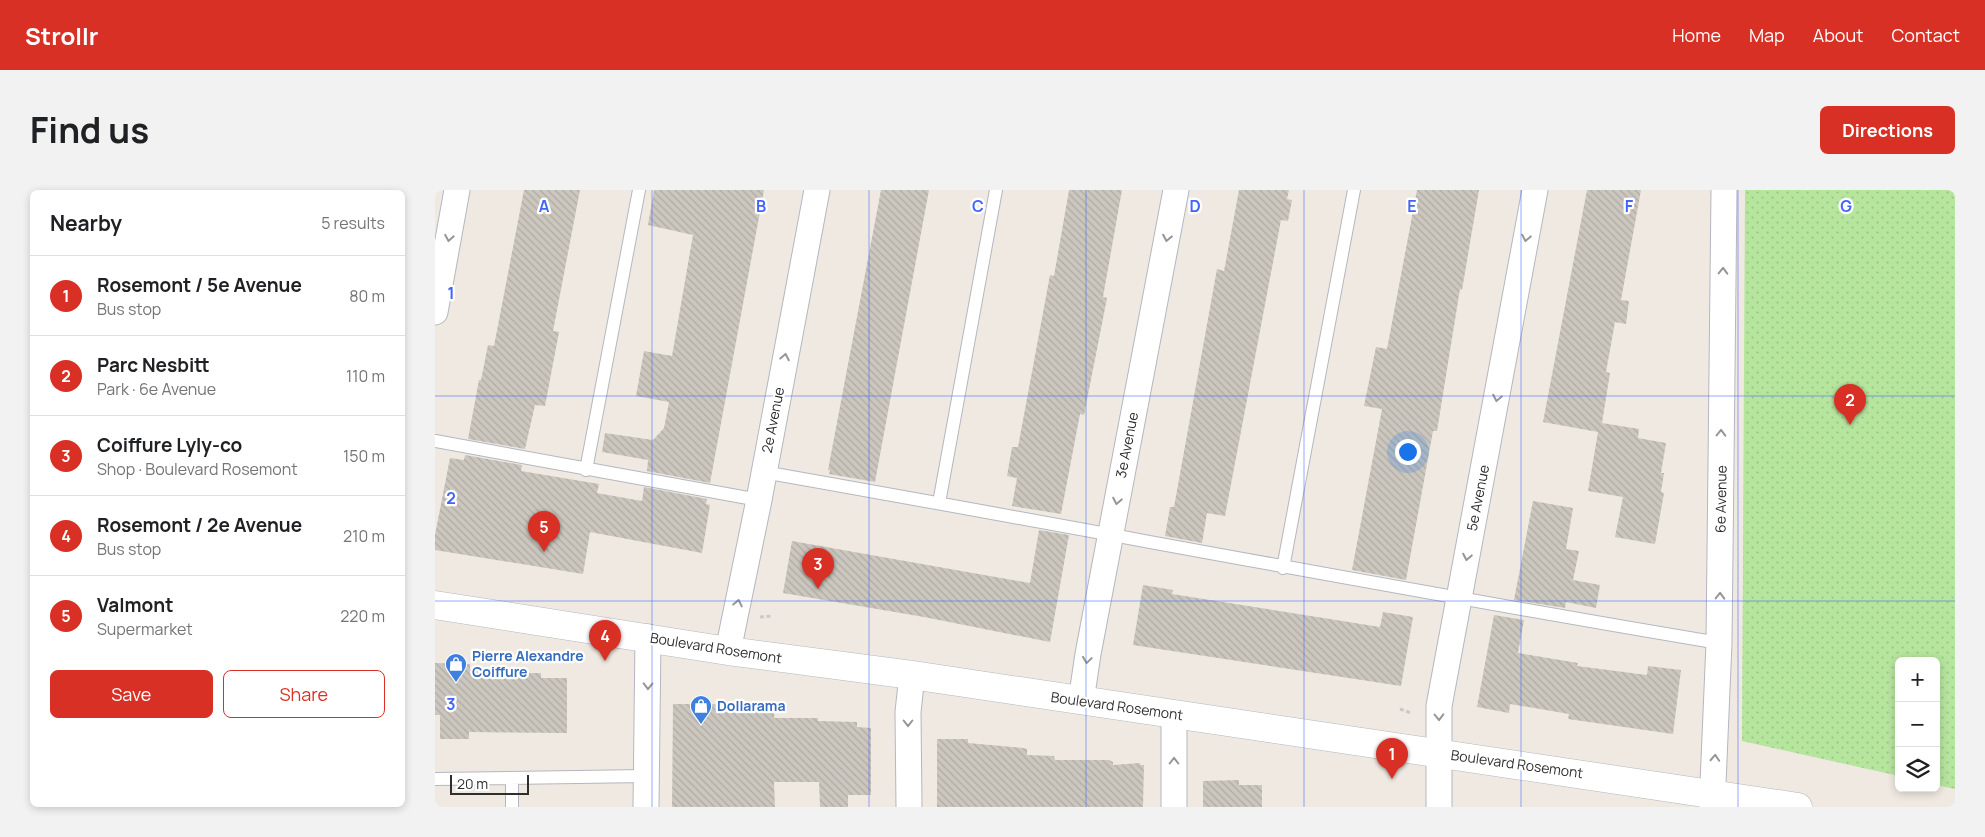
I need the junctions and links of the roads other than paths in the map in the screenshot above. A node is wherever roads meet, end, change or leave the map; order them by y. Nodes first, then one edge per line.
1 (457, 190) edge
2 (639, 190) edge
3 (817, 190) edge
4 (996, 190) edge
5 (1176, 190) edge
6 (1354, 190) edge
7 (1535, 190) edge
8 (1724, 190) edge
9 (435, 312) edge
10 (435, 441) edge
11 (586, 470) junction
12 (763, 472) junction
13 (759, 500) junction
14 (939, 503) junction
15 (1110, 534) junction
16 (1283, 568) junction
17 (1460, 597) junction
18 (435, 605) edge
19 (648, 637) junction
20 (1719, 643) junction
21 (728, 650) junction
22 (912, 675) junction
23 (1081, 701) junction
24 (1174, 715) junction
25 (1440, 753) junction
26 (647, 776) junction
27 (435, 779) edge
28 (512, 779) junction
29 (1712, 800) edge
30 (512, 807) edge
31 (646, 807) edge
32 (909, 807) edge
33 (1173, 807) edge
34 (1439, 807) edge
35 (1798, 807) edge

1 -> 9 street
2 - 11 lane
12 -> 3 street, 2e Avenue
4 - 14 lane
5 -> 15 street, 3e Avenue
6 - 16 lane
7 -> 17 street, 5e Avenue
20 -> 8 street, 6e Avenue
10 - 11 lane
11 - 13 lane
12 - 13 street, 2e Avenue
12 - 14 lane
21 -> 13 street, 2e Avenue
14 - 15 lane
15 - 16 lane
15 -> 23 street, 3e Avenue
16 - 17 lane
17 - 20 lane
17 -> 25 street, 5e Avenue
18 - 19 main road, Boulevard Rosemont
19 - 21 main road, Boulevard Rosemont
19 -> 26 street
29 -> 20 street, 6e Avenue
21 - 22 main road, Boulevard Rosemont
22 - 23 main road, Boulevard Rosemont
22 -> 32 street
23 - 24 main road, Boulevard Rosemont
24 - 25 main road, Boulevard Rosemont
33 -> 24 street
25 - 29 main road, Boulevard Rosemont
25 - 34 street, 5e Avenue
26 - 28 lane
26 - 31 street
27 - 28 lane
28 - 30 lane
29 - 35 main road, Boulevard Rosemont

